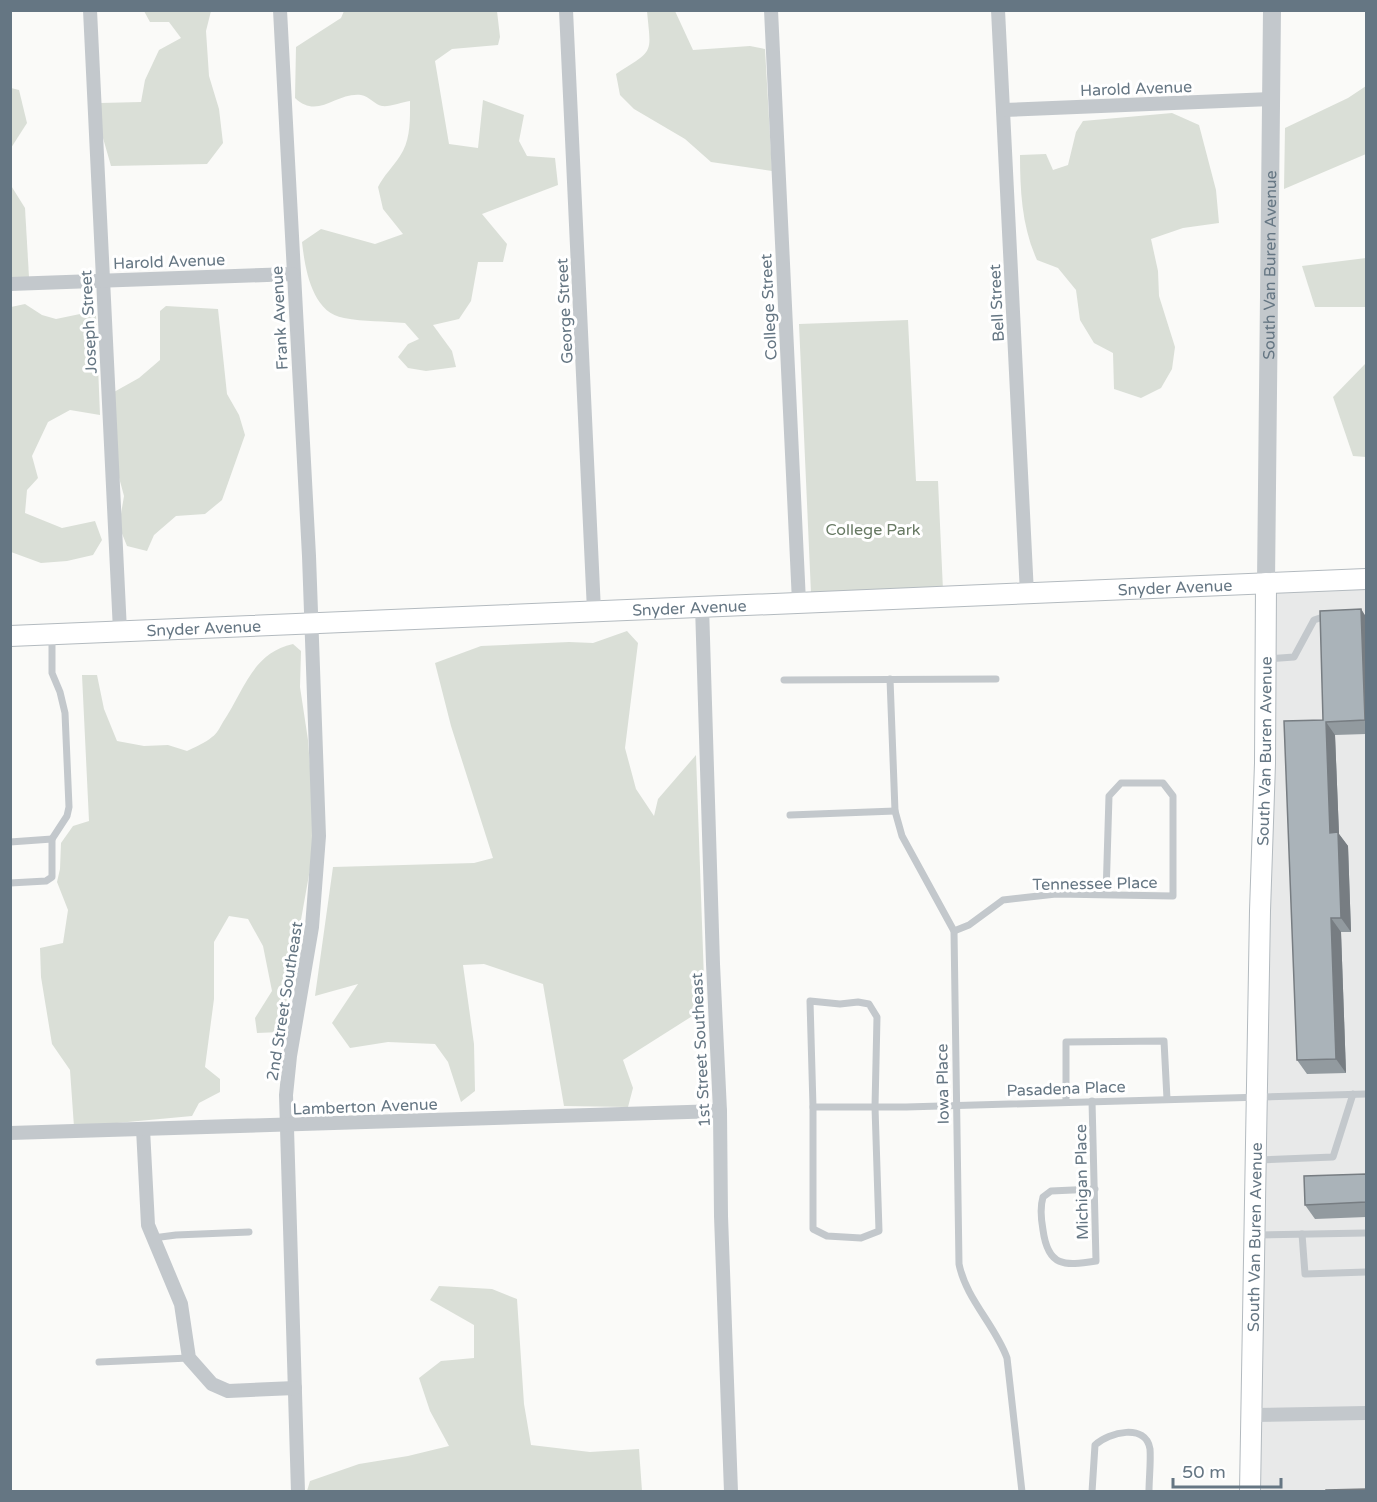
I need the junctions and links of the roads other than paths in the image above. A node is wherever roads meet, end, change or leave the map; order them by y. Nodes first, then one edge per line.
1 (90, 10) edge
2 (280, 10) edge
3 (566, 10) edge
4 (771, 10) edge
5 (998, 10) edge
6 (1272, 10) edge
7 (1271, 99) junction
8 (1003, 110) junction
9 (293, 274) junction
10 (102, 280) junction
11 (10, 284) edge
12 (1366, 579) edge
13 (1266, 583) junction
14 (1027, 594) junction
15 (799, 602) junction
16 (702, 606) junction
17 (594, 611) junction
18 (1333, 614) edge
19 (312, 623) junction
20 (120, 631) junction
21 (52, 634) junction
22 (10, 636) edge
23 (1267, 659) junction
24 (890, 679) junction
25 (996, 679) dead end
26 (784, 680) dead end
27 (894, 811) junction
28 (790, 815) dead end
29 (52, 839) junction
30 (10, 842) edge
31 (10, 883) edge
32 (1106, 895) junction
33 (954, 931) junction
34 (1353, 1094) junction
35 (1366, 1094) edge
36 (1257, 1097) junction
37 (1167, 1099) junction
38 (1092, 1101) junction
39 (1066, 1102) junction
40 (956, 1105) junction
41 (813, 1107) junction
42 (875, 1107) junction
43 (720, 1112) junction
44 (287, 1125) junction
45 (143, 1130) junction
46 (10, 1133) edge
47 (1256, 1160) junction
48 (1095, 1189) junction
49 (249, 1232) dead end
50 (1366, 1233) edge
51 (1302, 1234) junction
52 (1254, 1235) junction
53 (153, 1238) junction
54 (1366, 1272) edge
55 (189, 1358) junction
56 (99, 1362) dead end
57 (295, 1388) junction
58 (1366, 1413) edge
59 (1251, 1414) junction
60 (298, 1491) edge
61 (731, 1491) edge
62 (1022, 1491) edge
63 (1092, 1491) edge
64 (1149, 1491) edge
65 (1250, 1491) edge

1 - 10 street, Joseph Street
2 - 9 street, Frank Avenue
3 - 17 street, George Street
4 - 15 street, College Street
5 - 8 street, Bell Street
6 - 7 street, South Van Buren Avenue
7 - 8 street, Harold Avenue
7 - 13 street, South Van Buren Avenue
8 - 14 street, Bell Street
9 - 10 street, Harold Avenue
9 - 19 street, Frank Avenue
10 - 11 street, Harold Avenue
10 - 20 street, Joseph Street
12 - 13 main road, Snyder Avenue
13 - 14 main road, Snyder Avenue
13 - 23 main road, South Van Buren Avenue
14 - 15 main road, Snyder Avenue
15 - 16 main road, Snyder Avenue
16 - 17 main road, Snyder Avenue
16 - 43 street, 1st Street Southeast
17 - 19 main road, Snyder Avenue
18 - 23 lane
19 - 20 main road, Snyder Avenue
19 - 44 street, 2nd Street Southeast
20 - 21 main road, Snyder Avenue
21 - 22 main road, Snyder Avenue
21 - 29 lane
23 - 36 main road, South Van Buren Avenue
24 - 25 lane
24 - 26 lane
24 - 27 lane, Iowa Place
27 - 28 lane
27 - 33 lane, Iowa Place
29 - 30 lane
29 - 31 lane
32 - 32 lane, Tennessee Place
32 - 33 lane, Tennessee Place
33 - 40 lane, Iowa Place
34 - 35 lane, Pasadena Place
34 - 36 lane, Pasadena Place
34 - 47 lane
36 - 37 lane, Pasadena Place
36 - 47 main road, South Van Buren Avenue
37 - 38 lane, Pasadena Place
37 - 39 lane
38 - 39 lane, Pasadena Place
38 - 48 lane, Michigan Place
39 - 40 lane, Pasadena Place
40 - 42 lane, Pasadena Place
40 - 62 lane, Iowa Place
41 - 42 lane, Pasadena Place
41 - 42 lane
41 - 42 lane
43 - 44 street, Lamberton Avenue
43 - 61 street, 1st Street Southeast
44 - 45 street, Lamberton Avenue
44 - 57 street, 2nd Street Southeast
45 - 46 street, Lamberton Avenue
45 - 53 street
47 - 52 main road, South Van Buren Avenue
48 - 48 lane, Michigan Place
49 - 53 lane
50 - 51 lane
51 - 52 lane
51 - 54 lane
52 - 59 main road, South Van Buren Avenue
53 - 55 street
55 - 56 lane
55 - 57 street
57 - 60 street, 2nd Street Southeast
58 - 59 street
59 - 65 main road, South Van Buren Avenue
63 - 64 lane

